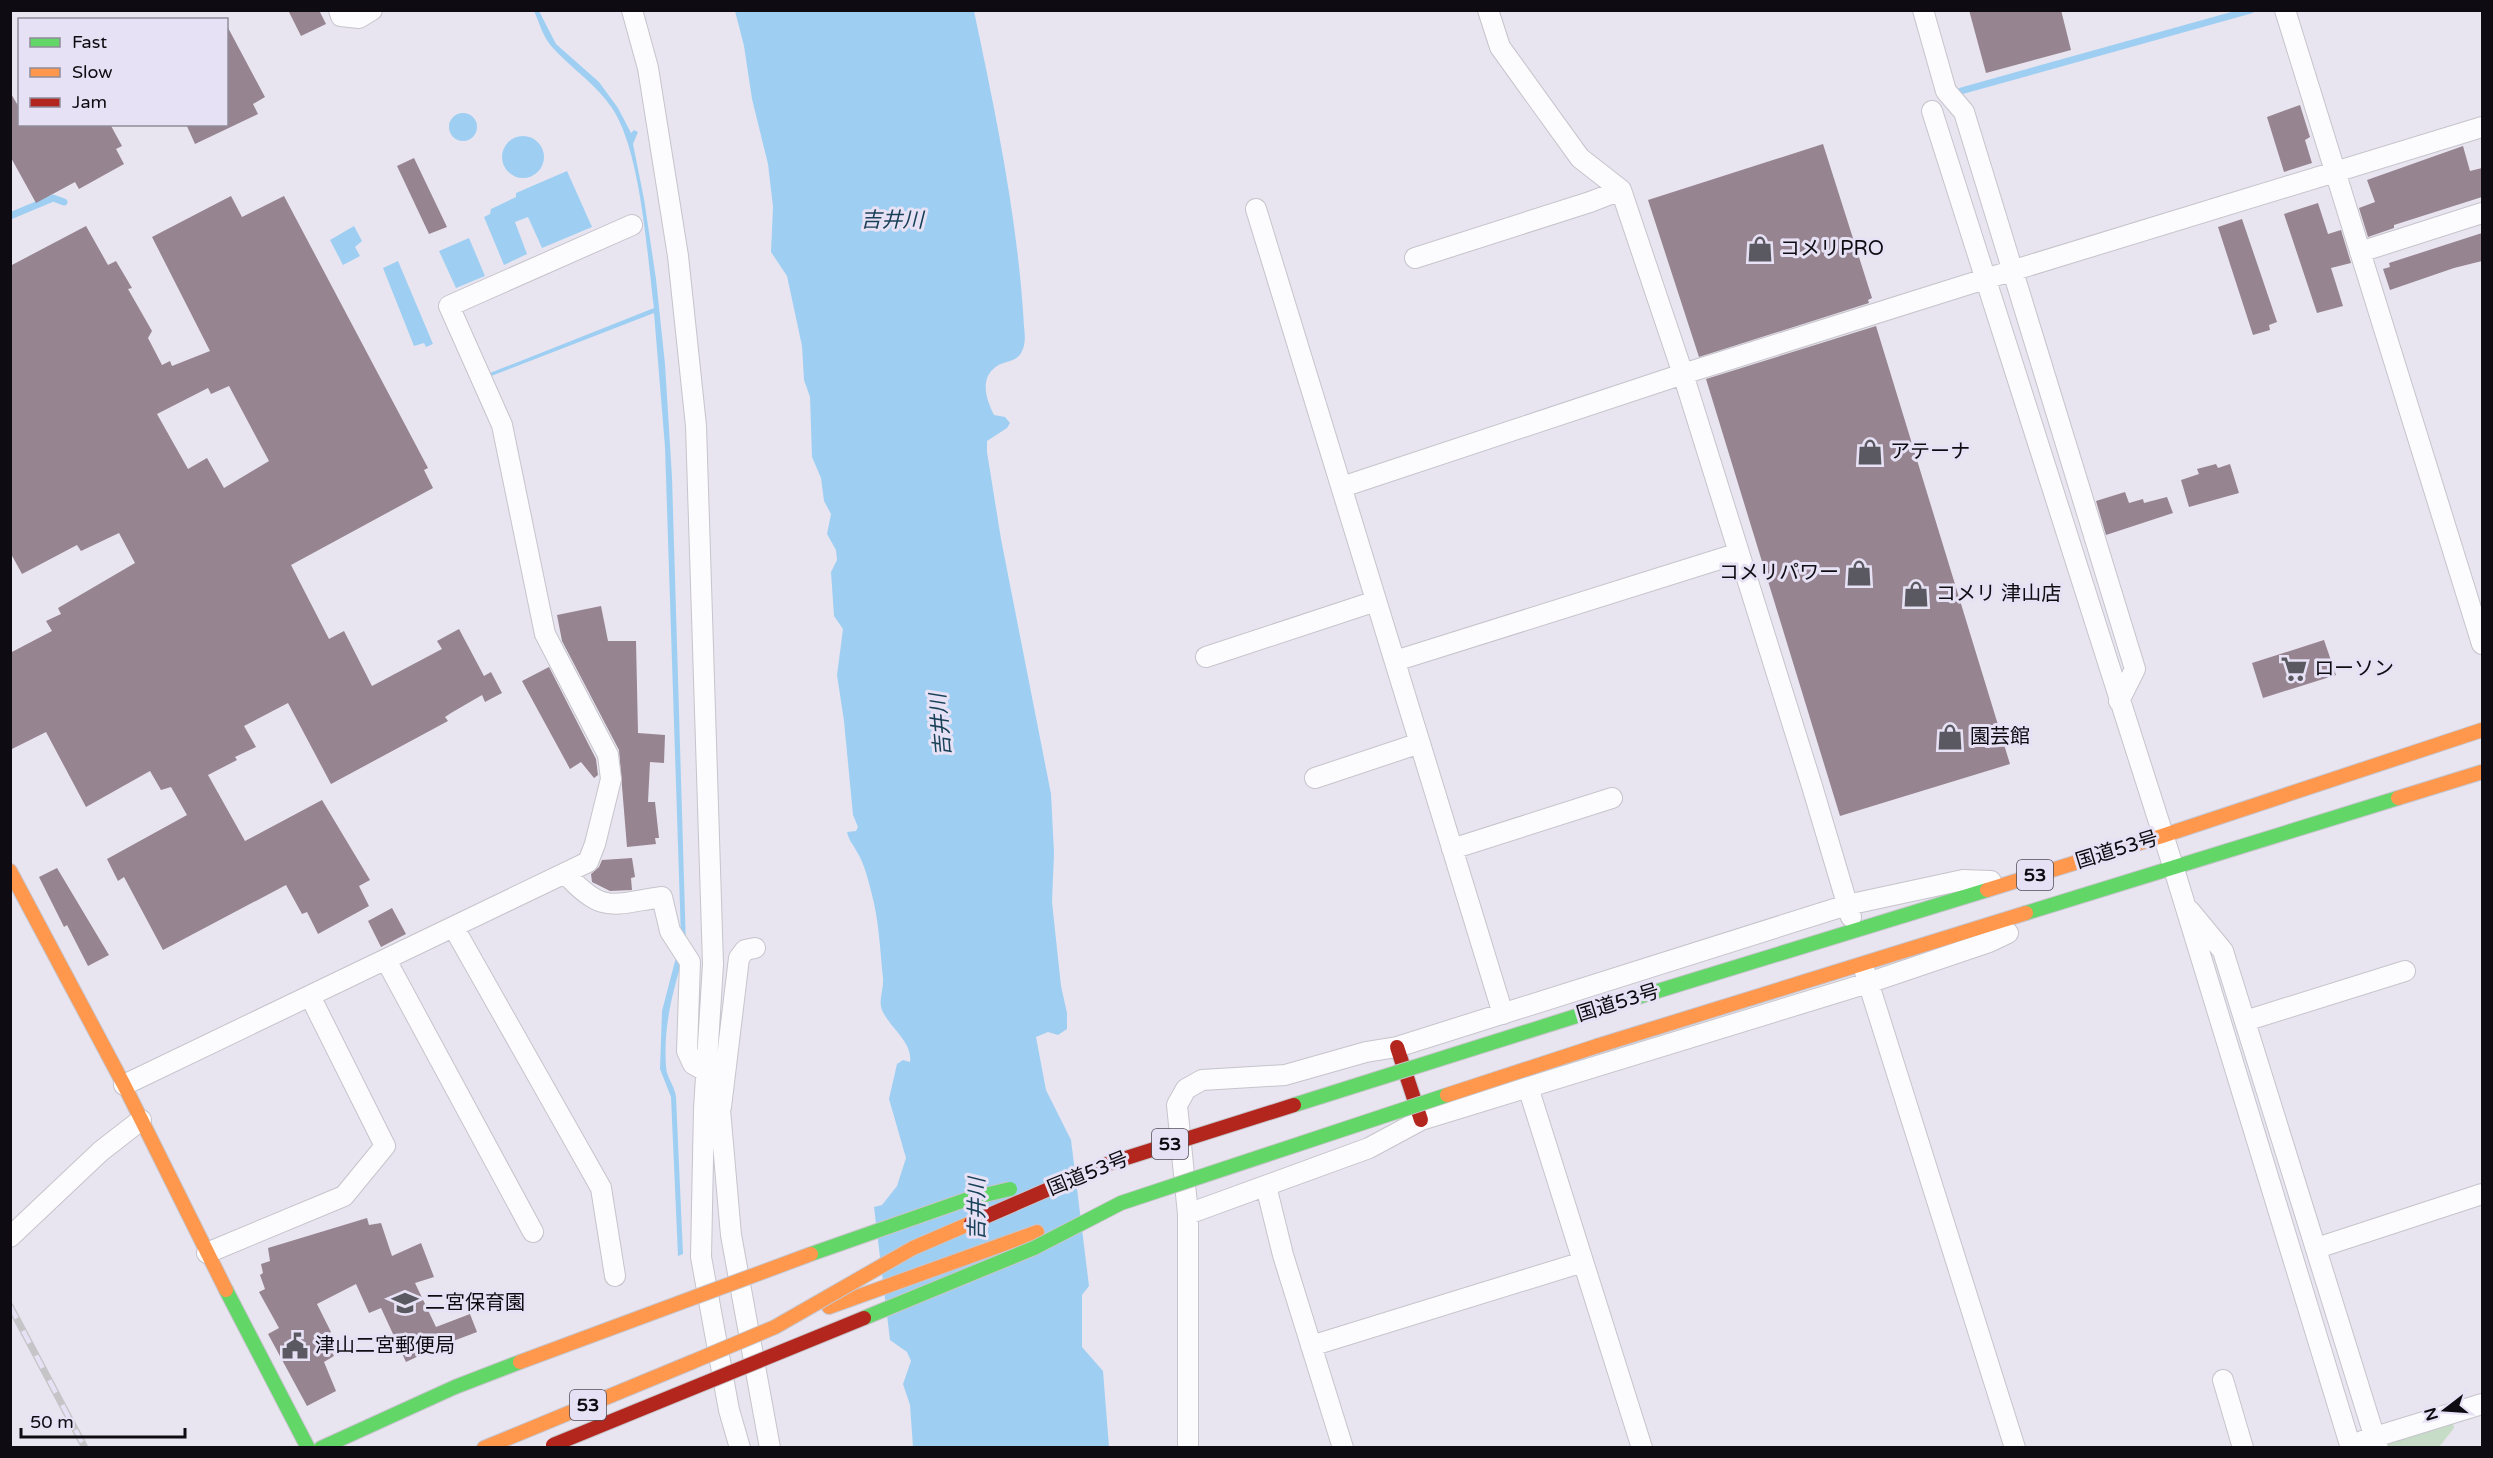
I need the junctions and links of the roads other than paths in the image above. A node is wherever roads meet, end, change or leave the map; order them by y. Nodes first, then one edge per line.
1 (339, 10) edge
2 (372, 10) edge
3 (632, 10) edge
4 (1488, 10) edge
5 (1923, 10) edge
6 (2285, 10) edge
7 (1932, 111) dead end
8 (2482, 127) edge
9 (2336, 173) junction
10 (1621, 190) junction
11 (1256, 209) dead end
12 (2482, 213) edge
13 (632, 225) dead end
14 (2360, 252) junction
15 (1415, 258) dead end
16 (2013, 270) junction
17 (1985, 279) junction
18 (1683, 374) junction
19 (1341, 487) junction
20 (1739, 553) junction
21 (1376, 601) junction
22 (2482, 644) edge
23 (1206, 657) dead end
24 (1395, 661) junction
25 (2119, 701) junction
26 (2482, 730) edge
27 (1420, 743) junction
28 (2482, 772) edge
29 (1315, 778) dead end
30 (1612, 798) dead end
31 (2162, 836) junction
32 (1452, 849) junction
33 (2174, 868) junction
34 (10, 871) edge
35 (565, 873) junction
36 (2016, 881) junction
37 (2086, 895) junction
38 (1847, 905) junction
39 (2185, 905) junction
40 (454, 928) junction
41 (1862, 945) junction
42 (755, 948) dead end
43 (1844, 955) dead end
44 (386, 960) junction
45 (2405, 971) dead end
46 (1755, 976) dead end
47 (1868, 983) junction
48 (310, 996) junction
49 (1639, 997) junction
50 (1503, 1014) junction
51 (2245, 1021) junction
52 (1397, 1047) junction
53 (707, 1072) junction
54 (124, 1085) junction
55 (1528, 1087) junction
56 (720, 1110) junction
57 (141, 1120) junction
58 (1421, 1120) junction
59 (1104, 1166) junction
60 (1266, 1186) junction
61 (2482, 1194) edge
62 (1121, 1203) junction
63 (1188, 1214) junction
64 (532, 1232) dead end
65 (10, 1237) edge
66 (2317, 1248) junction
67 (207, 1253) junction
68 (1583, 1262) junction
69 (615, 1276) dead end
70 (775, 1327) junction
71 (1311, 1346) junction
72 (2223, 1380) dead end
73 (2482, 1404) edge
74 (2376, 1442) edge
75 (550, 1446) edge
76 (2347, 1447) edge
77 (308, 1448) edge
78 (321, 1448) edge
79 (484, 1448) edge
80 (740, 1448) edge
81 (770, 1448) edge
82 (1188, 1448) edge
83 (1343, 1448) edge
84 (1642, 1448) edge
85 (2015, 1448) edge
86 (2243, 1448) edge

1 - 2 street
3 - 53 street
4 - 10 street
5 - 16 street
6 - 9 street
7 - 17 street
8 - 9 street
9 - 14 street
9 - 16 street
10 - 15 street
10 - 18 street
11 - 19 street
12 - 14 street
13 - 35 street
14 - 22 street
16 - 17 street
16 - 25 street
17 - 18 street
17 - 25 street
18 - 19 street
18 - 20 street
19 - 21 street
20 - 24 street
20 - 38 street
21 - 23 street
21 - 24 street
24 - 27 street
25 - 31 street
26 - 31 main road, 国道53号 / 53
27 - 29 street
27 - 32 street
28 - 33 main road, 国道53号 / 53
30 - 32 street
31 - 33 street
31 - 36 main road, 国道53号 / 53
32 - 50 street
33 - 37 main road, 国道53号 / 53
33 - 39 street
34 - 54 main road
35 - 40 street
35 - 53 street
36 - 38 street
36 - 41 main road, 国道53号 / 53
37 - 41 main road, 国道53号 / 53
37 - 47 street
38 - 41 street
38 - 50 street
39 - 51 street
39 - 76 street
40 - 44 street
40 - 69 street
41 - 43 main road
41 - 47 street
41 - 49 main road, 国道53号 / 53
41 - 62 main road, 国道53号 / 53, bridge
42 - 56 street
44 - 48 street
44 - 64 street
45 - 51 street
46 - 49 main road
47 - 55 street
47 - 85 street
48 - 54 street
48 - 67 street
49 - 59 main road, 国道53号 / 53, bridge
50 - 52 street
51 - 66 street
52 - 58 main road
52 - 63 street
53 - 56 street
53 - 80 street
54 - 57 main road
55 - 58 street
55 - 68 street
56 - 81 street
57 - 65 street
57 - 67 main road
58 - 60 street
59 - 70 main road, 国道53号 / 53, bridge
59 - 78 main road, bridge
60 - 63 street
60 - 71 street
61 - 66 street
62 - 70 main road, 国道53号 / 53, bridge
62 - 75 main road, bridge
63 - 82 street
66 - 74 street
67 - 77 main road
68 - 71 street
68 - 84 street
70 - 79 main road, 国道53号 / 53, bridge
71 - 83 street
72 - 86 street
73 - 74 street
74 - 76 street

